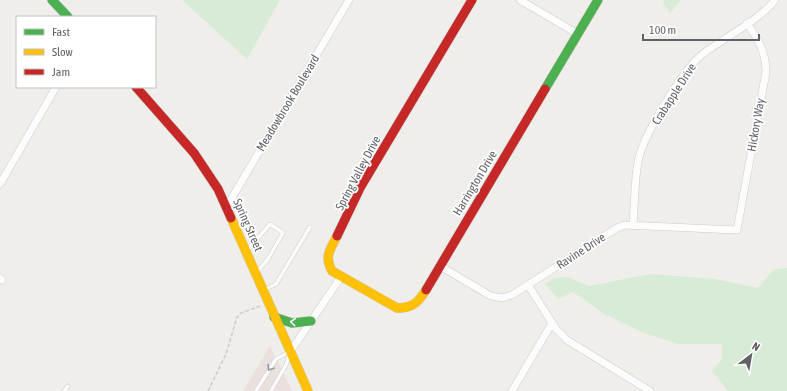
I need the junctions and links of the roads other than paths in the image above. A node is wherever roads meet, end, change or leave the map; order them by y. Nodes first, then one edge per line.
1 (52, 0) edge
2 (349, 0) edge
3 (472, 0) edge
4 (520, 0) edge
5 (598, 0) edge
6 (775, 0) edge
7 (67, 16) edge
8 (747, 23) junction
9 (578, 34) junction
10 (55, 88) edge
11 (137, 88) edge
12 (0, 184) edge
13 (227, 206) junction
14 (633, 224) junction
15 (310, 227) dead end
16 (737, 230) joint
17 (246, 252) junction
18 (440, 266) junction
19 (256, 273) junction
20 (341, 277) junction
21 (528, 285) junction
22 (263, 291) junction
23 (274, 317) junction
24 (311, 321) junction
25 (552, 323) junction
26 (290, 352) junction
27 (68, 386) dead end
28 (64, 391) edge
29 (256, 391) edge
30 (271, 391) edge
31 (308, 391) edge
32 (512, 391) edge
33 (650, 391) edge

1 - 7 street
2 - 13 street, Meadowbrook Boulevard
3 - 20 street, Spring Valley Drive
4 - 9 street
5 - 9 street, Harrington Drive
6 - 8 street, Crabapple Drive
8 - 14 street, Crabapple Drive
8 - 16 street, Hickory Way
9 - 18 street, Harrington Drive
10 - 12 street
11 - 13 street, Spring Street
13 - 17 street, Spring Street
14 - 16 street, Ravine Drive
14 - 21 street, Ravine Drive
15 - 22 lane
17 - 19 street, Spring Street
17 - 19 lane
18 - 20 street, Harrington Drive
18 - 21 street, Ravine Drive
19 - 22 street, Spring Street
20 - 24 street
21 - 25 street
22 - 23 street, Spring Street
24 -> 23 street
23 - 26 street, Spring Street
24 - 26 street
25 - 32 street
25 - 33 street
26 -> 29 lane
26 - 30 lane
26 - 31 street, Spring Street
27 - 28 lane

